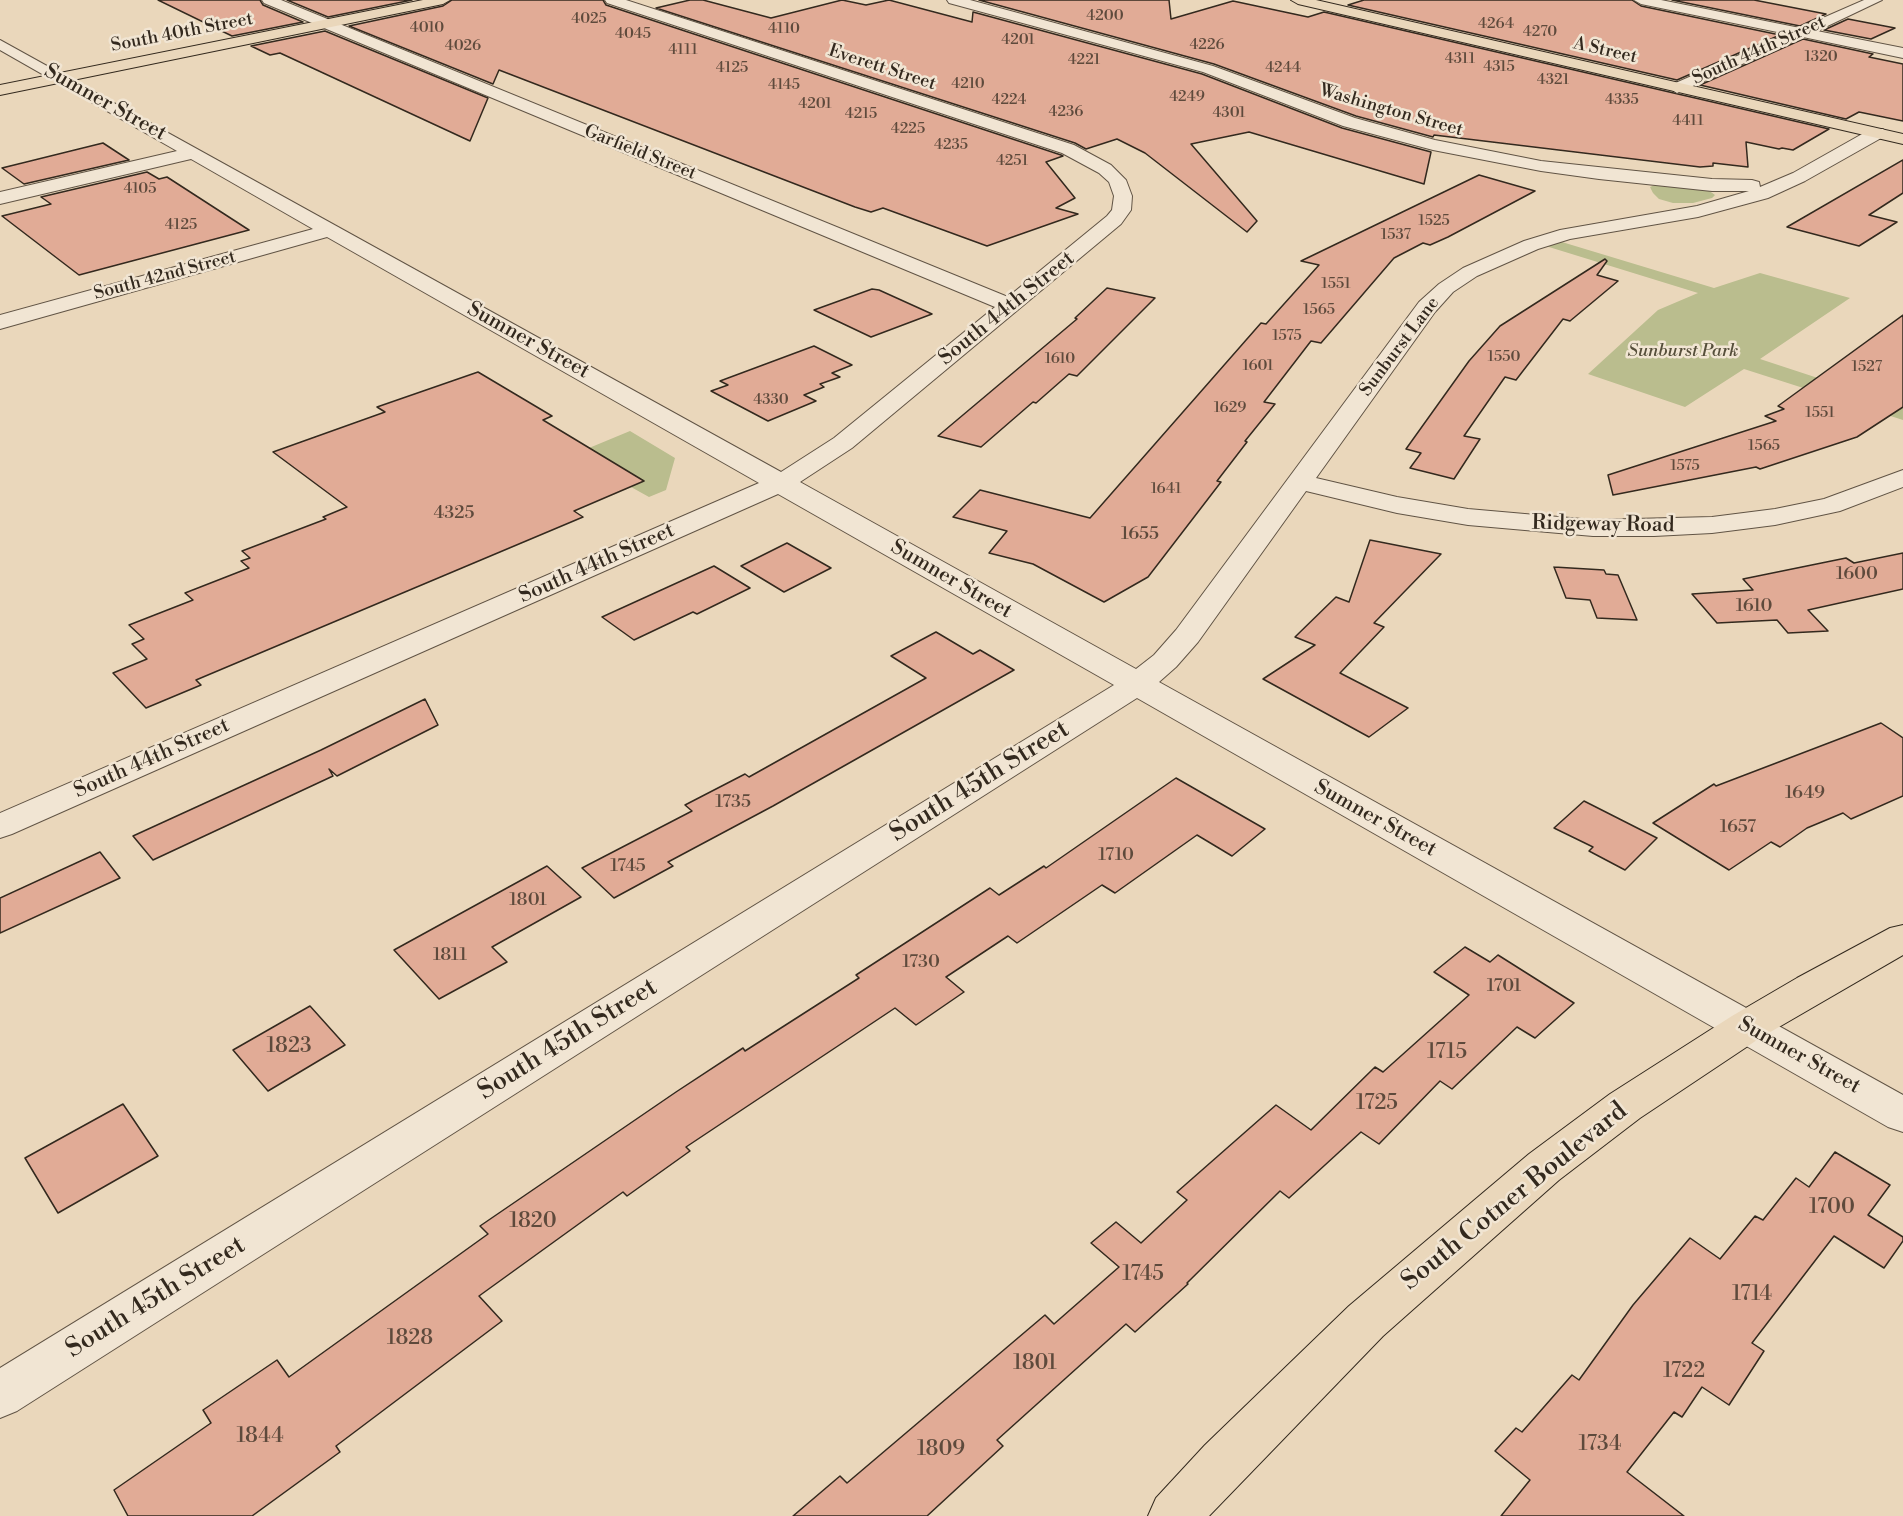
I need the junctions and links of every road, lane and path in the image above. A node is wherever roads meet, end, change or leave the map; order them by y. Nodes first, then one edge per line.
1 (269, 0) edge
2 (442, 0) edge
3 (612, 0) edge
4 (954, 0) edge
5 (1298, 0) edge
6 (1641, 0) edge
7 (1875, 0) edge
8 (326, 24) junction
9 (1801, 32) junction
10 (0, 44) edge
11 (1903, 53) edge
12 (60, 77) junction
13 (1677, 87) junction
14 (0, 90) edge
15 (1877, 134) junction
16 (1903, 139) edge
17 (193, 153) junction
18 (1611, 176) junction
19 (1795, 179) junction
20 (1123, 196) joint
21 (0, 198) edge
22 (1653, 204) junction
23 (330, 230) junction
24 (1011, 306) junction
25 (0, 322) edge
26 (1903, 478) edge
27 (1301, 482) junction
28 (781, 483) junction
29 (1136, 685) junction
30 (0, 826) edge
31 (1903, 938) edge
32 (1746, 1027) junction
33 (1903, 1115) edge
34 (0, 1395) edge
35 (1174, 1516) edge

1 - 8 street, Garfield Street
2 - 8 main road, South 40th Street
3 - 20 street, Everett Street
4 - 18 street, Washington Street
5 - 13 main road, A Street
6 - 9 street
7 - 9 street, South 44th Street
8 - 12 main road, South 40th Street
8 - 24 street, Garfield Street
9 - 11 street
9 - 13 street, South 44th Street
10 - 12 street, Sumner Street
12 - 14 main road, South 40th Street
12 - 17 street, Sumner Street
13 - 15 main road, A Street
15 - 16 main road, A Street
15 - 19 street, Sunburst Lane
17 - 21 street
17 - 23 street, Sumner Street
18 - 19 street, Washington Street
18 - 22 street
19 - 22 street, Sunburst Lane
20 - 24 street, South 44th Street
22 - 27 street, Sunburst Lane
23 - 25 street, South 42nd Street
23 - 28 street, Sumner Street
24 - 28 street, South 44th Street
26 - 27 street, Ridgeway Road
27 - 29 street, Sunburst Lane
28 - 29 street, Sumner Street
28 - 30 street, South 44th Street
29 - 32 street, Sumner Street
29 - 34 street, South 45th Street
31 - 32 main road, South Cotner Boulevard
32 - 33 street, Sumner Street
32 - 35 main road, South Cotner Boulevard

